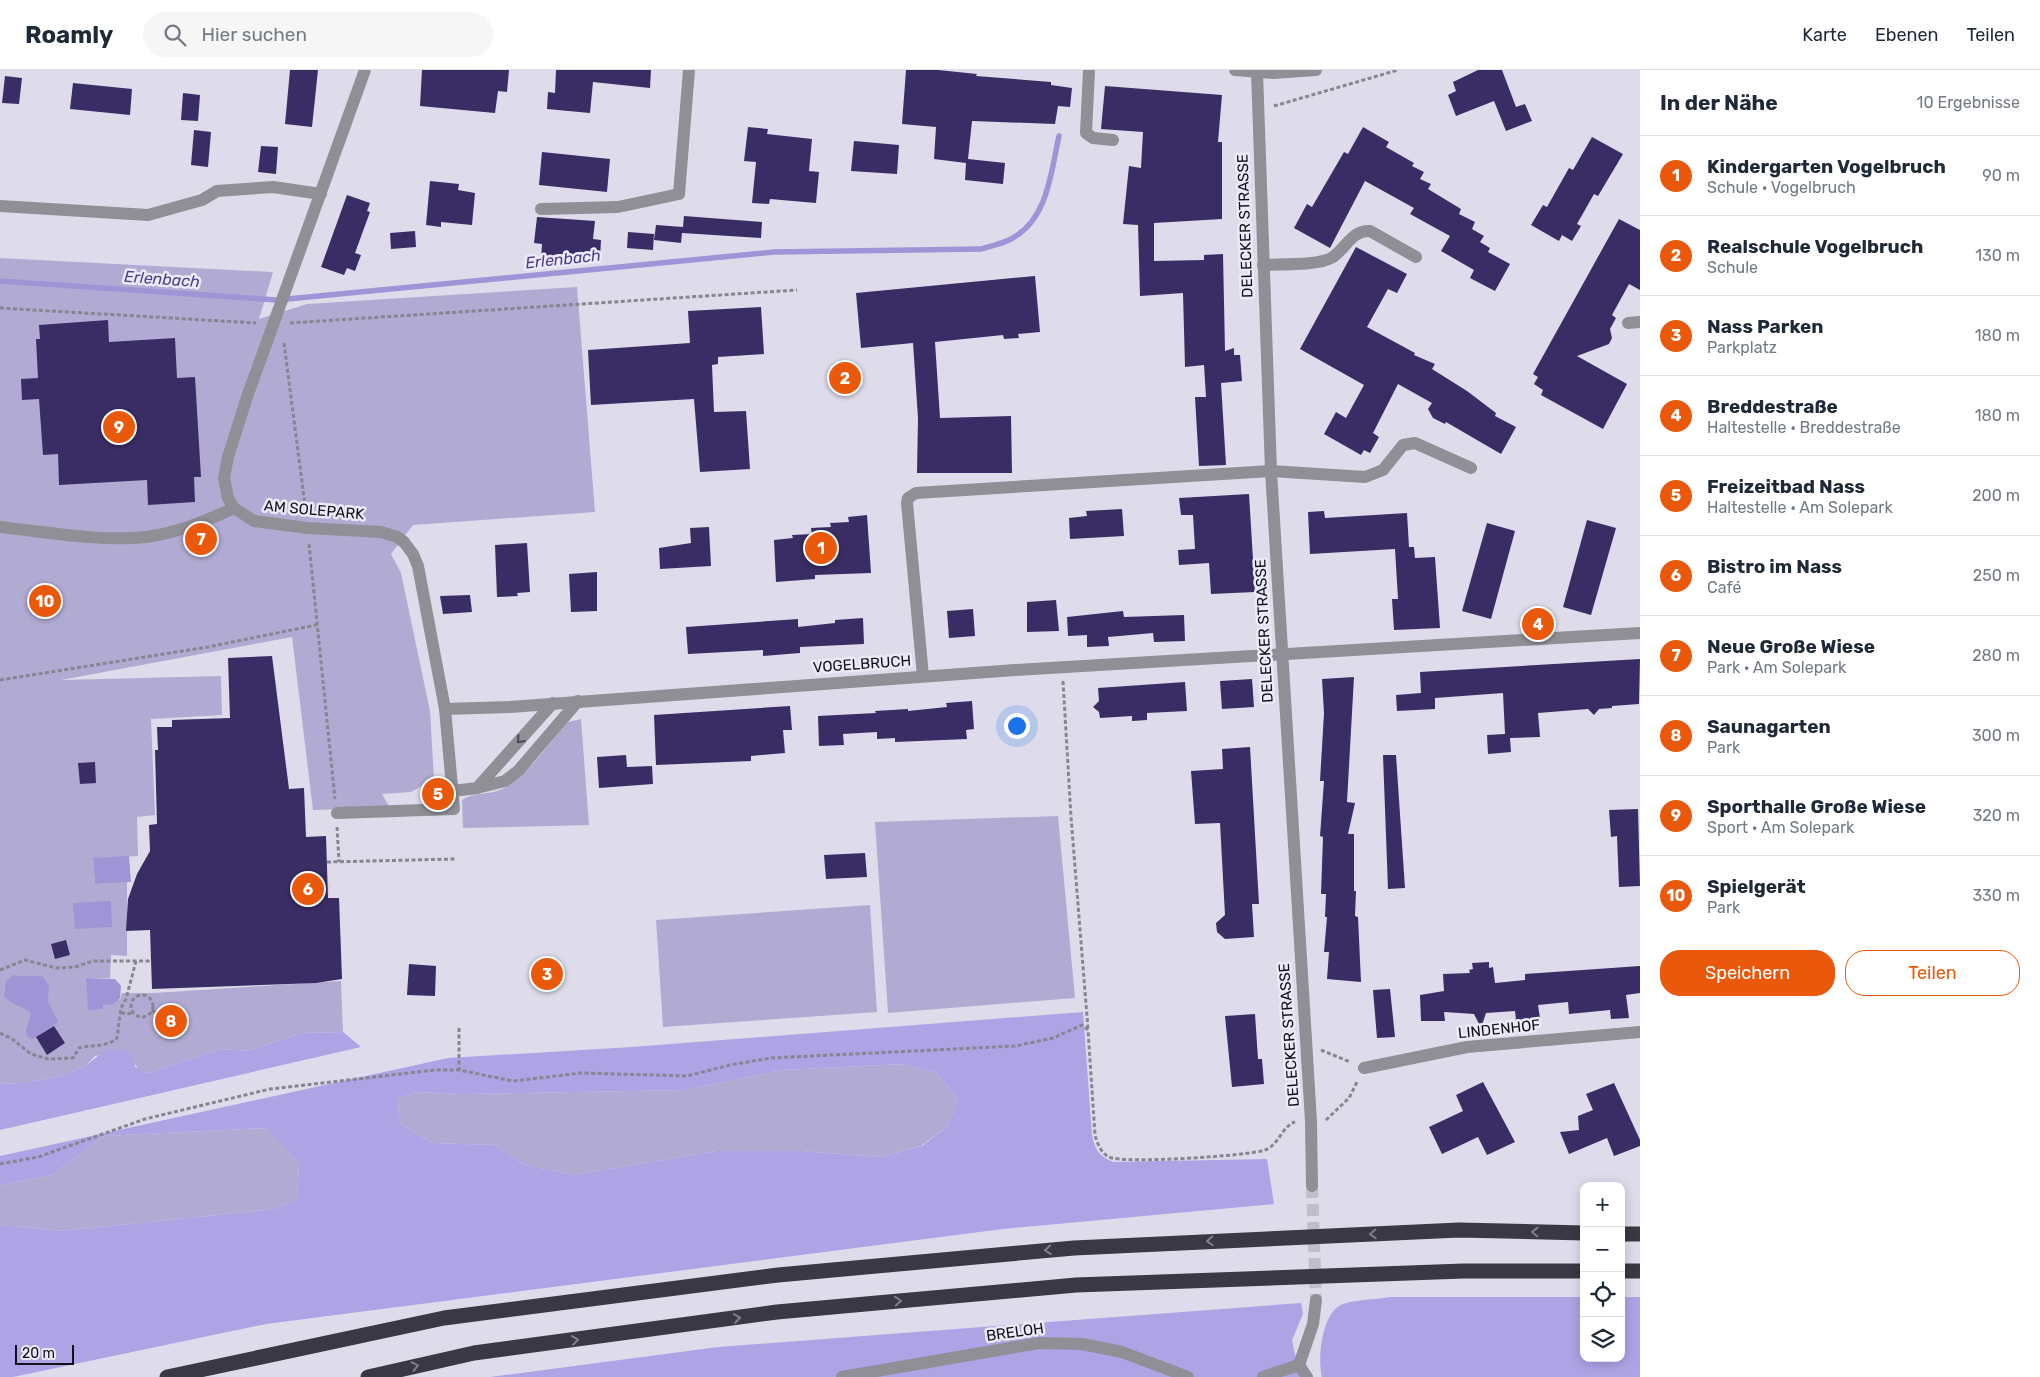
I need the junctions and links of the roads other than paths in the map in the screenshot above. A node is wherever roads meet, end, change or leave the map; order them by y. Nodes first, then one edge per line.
1 (365, 70) edge
2 (689, 70) edge
3 (1089, 70) edge
4 (1234, 70) edge
5 (1316, 70) edge
6 (1257, 72) junction
7 (1113, 140) dead end
8 (321, 194) junction
9 (0, 206) edge
10 (541, 209) dead end
11 (1416, 257) dead end
12 (1263, 265) junction
13 (1471, 468) dead end
14 (1271, 471) junction
15 (234, 508) junction
16 (0, 527) edge
17 (1640, 633) edge
18 (1282, 654) junction
19 (923, 676) junction
20 (578, 701) junction
21 (553, 703) junction
22 (445, 709) junction
23 (477, 788) junction
24 (453, 790) junction
25 (337, 813) road end
26 (1640, 1032) edge
27 (1364, 1068) road end
28 (1312, 1186) tunnel mouth
29 (1580, 1233) edge
30 (1625, 1234) edge
31 (1640, 1234) edge
32 (1580, 1271) edge
33 (1625, 1271) edge
34 (1640, 1271) edge
35 (1316, 1300) tunnel mouth
36 (1299, 1365) junction
37 (167, 1377) edge
38 (368, 1377) edge
39 (842, 1377) edge
40 (1188, 1377) edge
41 (1263, 1377) edge
42 (1307, 1377) edge

1 - 8 street
2 - 10 street
3 - 7 street
4 - 6 street
5 - 6 street
6 - 12 street, DELECKER STRASSE
8 - 9 street
8 - 15 street
11 - 12 street
12 - 14 street, DELECKER STRASSE
13 - 14 street
14 - 18 street, DELECKER STRASSE
14 - 19 street
15 - 16 street
15 - 22 street, AM SOLEPARK
17 - 18 street, VOGELBRUCH
18 - 19 street, VOGELBRUCH
18 - 28 street, DELECKER STRASSE
19 - 20 street, VOGELBRUCH
20 - 21 street, VOGELBRUCH
20 - 23 street
21 - 22 street, VOGELBRUCH
21 -> 23 street
22 - 24 street, AM SOLEPARK
23 - 24 street
24 - 25 street, AM SOLEPARK
26 - 27 street, LINDENHOF
29 -> 37 highway
30 - 31 highway
38 -> 32 highway
33 - 34 highway
35 - 36 street
36 - 41 street
36 - 42 street
39 - 40 street, BRELOH

